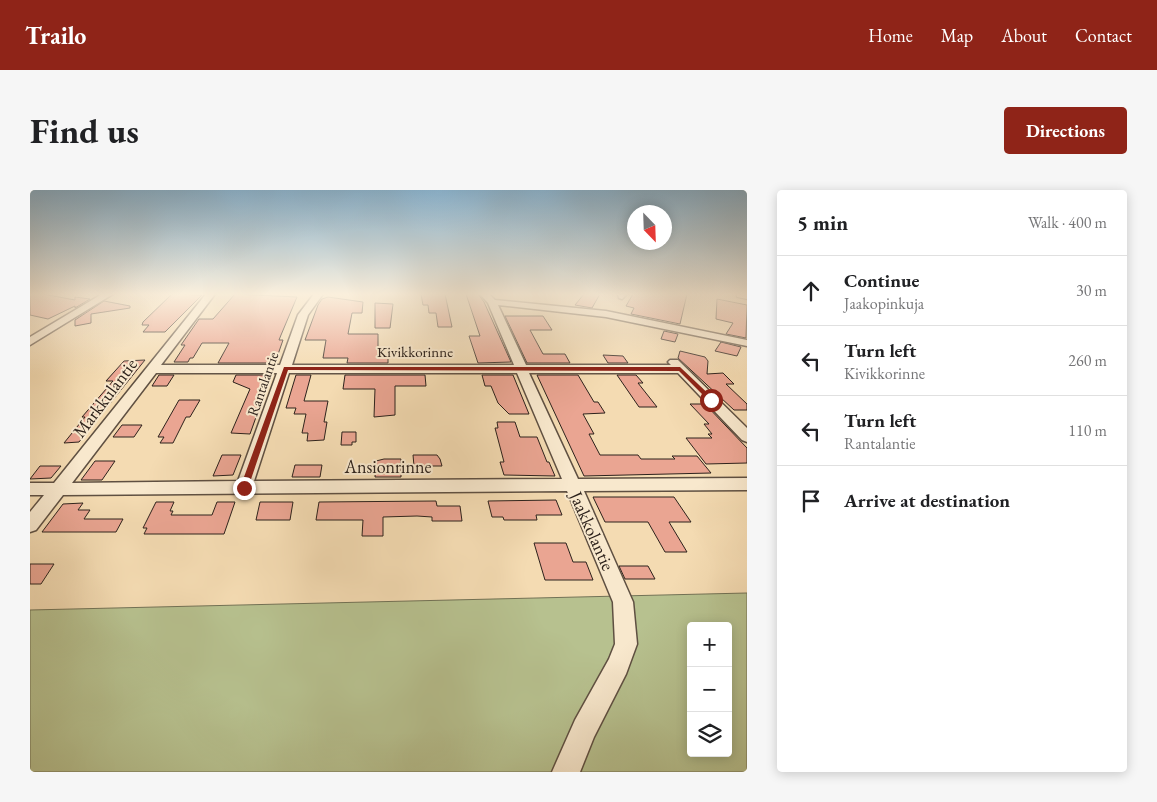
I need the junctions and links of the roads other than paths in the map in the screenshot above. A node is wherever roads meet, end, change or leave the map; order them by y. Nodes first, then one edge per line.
1 (64, 321) edge
2 (189, 321) edge
3 (301, 321) edge
4 (499, 321) edge
5 (643, 321) edge
6 (30, 342) edge
7 (747, 343) edge
8 (670, 358) dead end
9 (286, 368) junction
10 (521, 368) junction
11 (150, 369) junction
12 (680, 369) junction
13 (747, 437) edge
14 (747, 484) edge
15 (572, 485) junction
16 (244, 488) junction
17 (30, 489) edge
18 (58, 489) junction
19 (30, 525) edge
20 (566, 772) edge

1 - 6 street
2 - 11 street, Markkulantie
3 - 9 street, Rantalantie
4 - 10 street, Jaakkolantie
5 - 7 street
8 - 12 street
9 - 10 street, Kivikkorinne
9 - 11 street, Kivikkorinne
9 - 16 street, Rantalantie
10 - 12 street, Kivikkorinne
10 - 15 street, Jaakkolantie
11 - 18 street, Markkulantie
12 - 13 street
14 - 15 street, Ansionrinne
15 - 16 street, Ansionrinne
15 - 20 street, Jaakkolantie
16 - 18 street, Ansionrinne
17 - 18 street, Ansionrinne
18 - 19 street, Markkulantie

